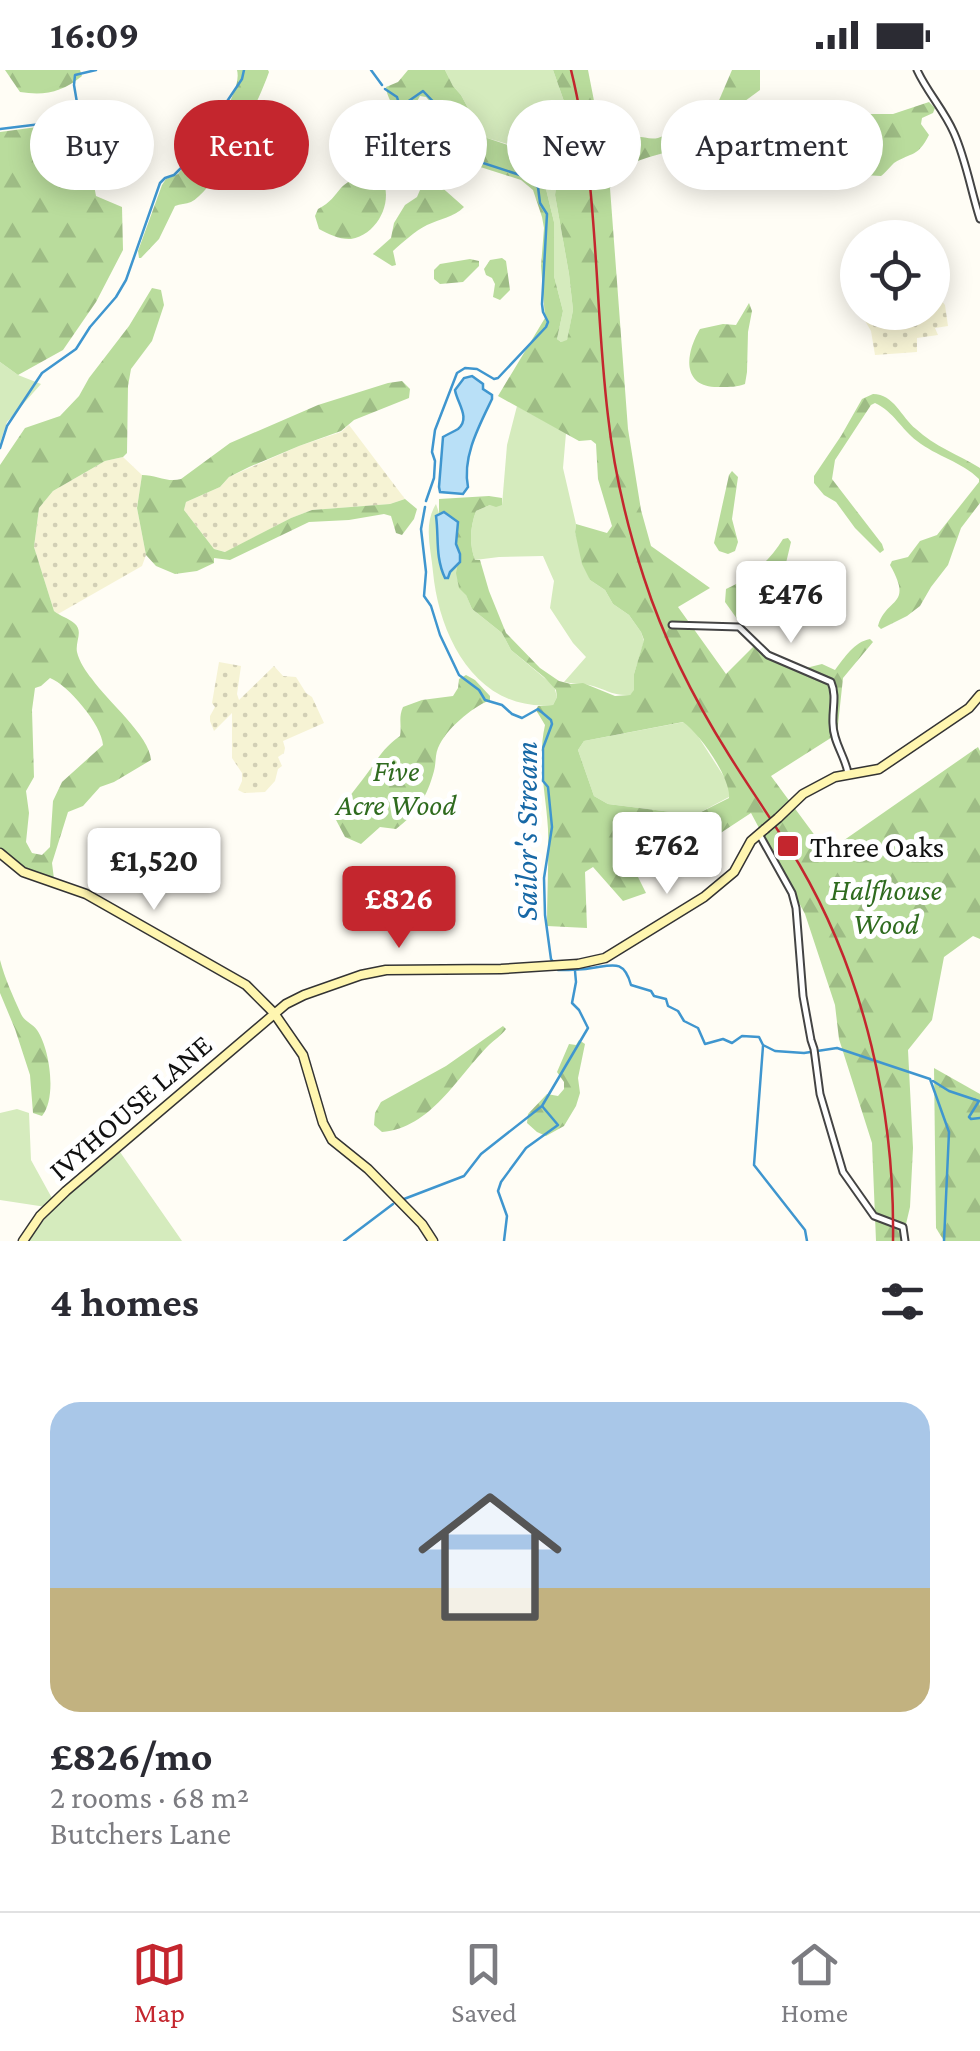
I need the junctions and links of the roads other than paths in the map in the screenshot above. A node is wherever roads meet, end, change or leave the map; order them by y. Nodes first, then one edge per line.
1 (916, 70) edge
2 (980, 219) edge
3 (672, 625) dead end
4 (980, 696) edge
5 (848, 775) junction
6 (762, 831) junction
7 (0, 854) edge
8 (274, 1013) junction
9 (23, 1241) edge
10 (433, 1241) edge
11 (905, 1241) edge

1 - 2 street
3 - 5 street
4 - 5 street, IVYHOUSE LANE
5 - 6 street, IVYHOUSE LANE, bridge
6 - 8 street, IVYHOUSE LANE
6 - 11 street
7 - 8 street
8 - 9 street, IVYHOUSE LANE
8 - 10 street

